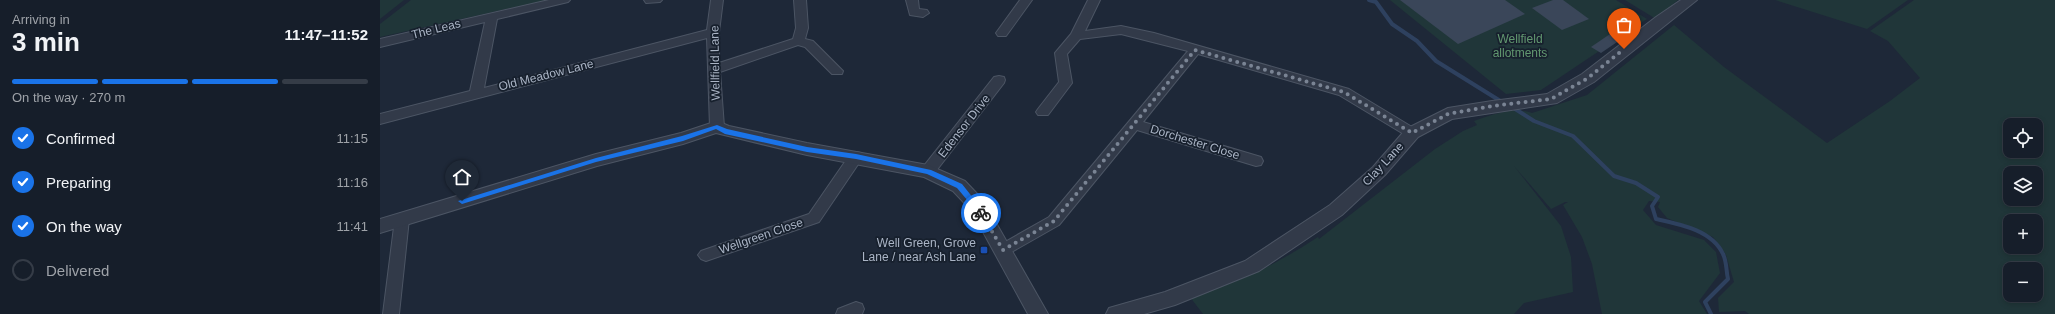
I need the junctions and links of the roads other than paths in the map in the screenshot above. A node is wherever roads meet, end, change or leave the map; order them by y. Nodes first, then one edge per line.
1 (564, 0) edge
2 (650, 0) edge
3 (656, 0) edge
4 (717, 0) edge
5 (800, 0) edge
6 (912, 0) edge
7 (1026, 0) edge
8 (1094, 0) edge
9 (1690, 0) edge
10 (923, 13) dead end
11 (492, 16) junction
12 (712, 33) junction
13 (1002, 33) dead end
14 (1076, 36) junction
15 (798, 41) junction
16 (380, 43) edge
17 (1195, 50) junction
18 (713, 70) junction
19 (837, 71) dead end
20 (999, 80) dead end
21 (476, 93) junction
22 (1043, 112) dead end
23 (380, 119) edge
24 (1133, 124) junction
25 (717, 127) junction
26 (1412, 133) junction
27 (856, 157) junction
28 (1256, 161) dead end
29 (928, 172) junction
30 (402, 219) junction
31 (380, 226) edge
32 (1003, 250) junction
33 (706, 255) dead end
34 (391, 314) edge
35 (1038, 314) edge
36 (1116, 314) edge

1 - 11 street, The Leas
2 - 3 street
4 - 12 street, Wellfield Lane
5 - 15 street
6 - 10 street
7 - 13 street
8 - 14 street
9 - 26 street, Clay Lane
11 - 16 street, The Leas
11 - 21 street
12 - 18 street, Wellfield Lane
12 - 21 street, Old Meadow Lane
14 - 17 street
14 - 22 street
15 - 18 street
15 - 19 street
17 - 24 street
17 - 26 street
18 - 25 street, Wellfield Lane
20 - 29 street, Edensor Drive
21 - 23 street, Old Meadow Lane
24 - 28 street, Dorchester Close
24 - 32 street
25 - 27 street
25 - 30 street
26 - 36 street, Clay Lane
27 - 29 street
27 - 33 street, Wellgreen Close
29 - 32 street
30 - 31 street
30 - 34 street
32 - 35 street

